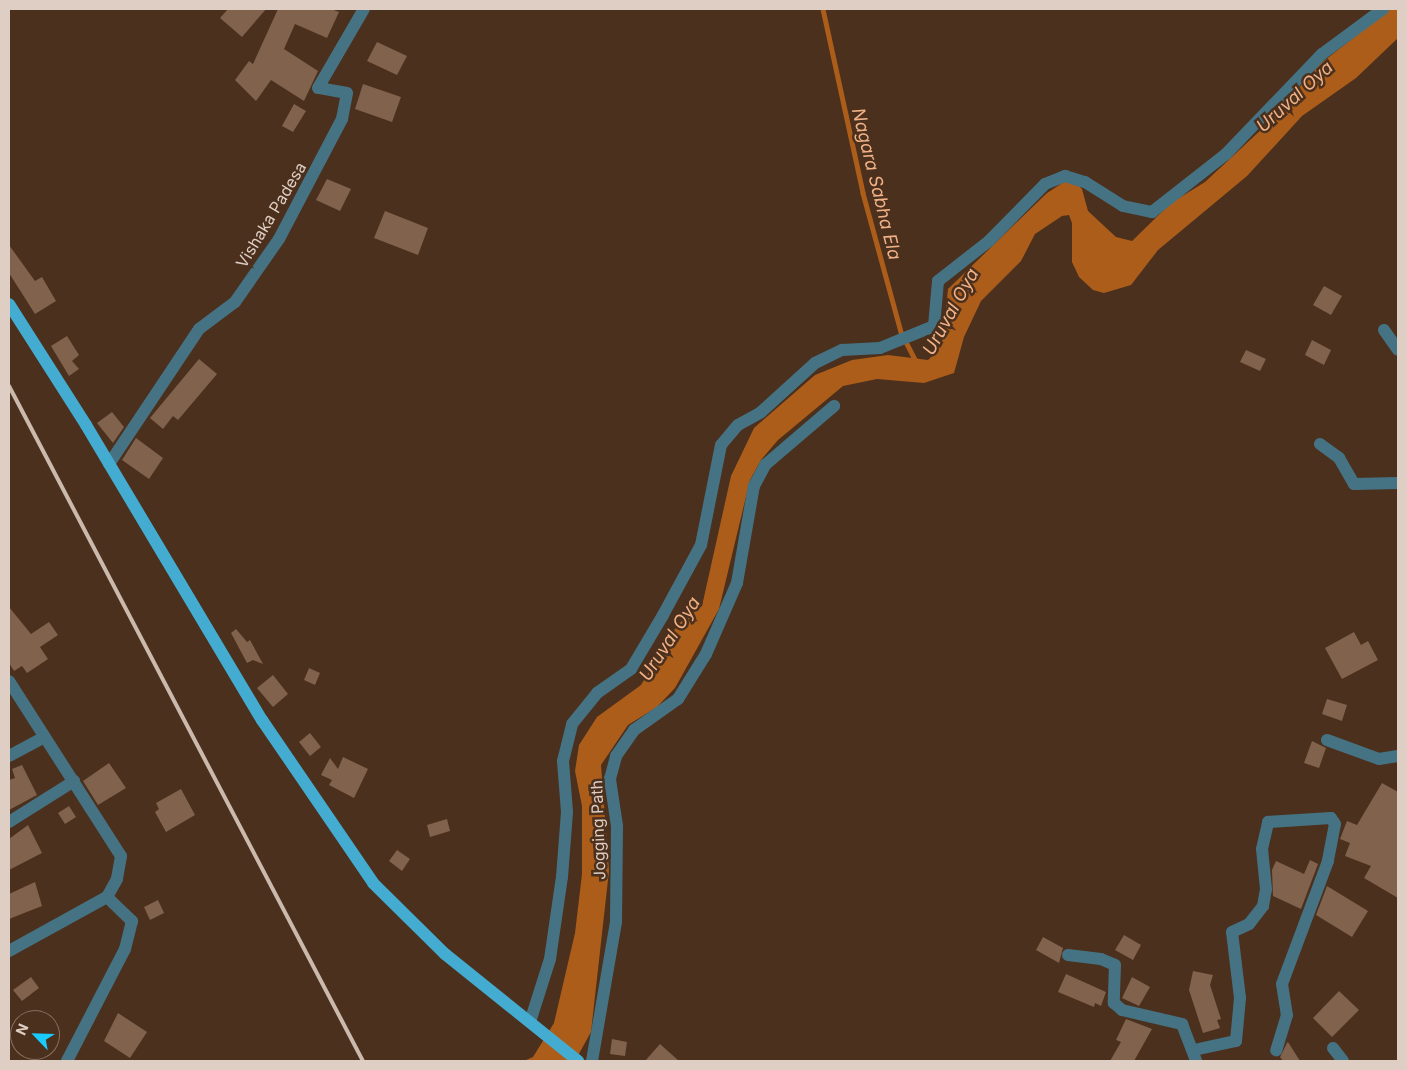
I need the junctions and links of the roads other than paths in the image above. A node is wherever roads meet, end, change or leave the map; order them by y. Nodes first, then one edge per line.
1 (364, 9) edge
2 (1383, 9) edge
3 (9, 304) edge
4 (1384, 330) dead end
5 (1398, 350) edge
6 (834, 406) dead end
7 (1320, 444) dead end
8 (110, 464) junction
9 (1398, 483) edge
10 (9, 681) edge
11 (42, 738) junction
12 (1327, 740) dead end
13 (9, 756) edge
14 (1398, 756) edge
15 (74, 781) junction
16 (9, 822) edge
17 (107, 897) junction
18 (9, 951) edge
19 (1068, 955) dead end
20 (534, 1026) junction
21 (1332, 1048) dead end
22 (1276, 1050) dead end
23 (1195, 1056) edge
24 (66, 1061) edge
25 (578, 1061) edge
26 (592, 1061) edge
27 (1344, 1061) edge

1 - 8 street, Vishaka Padesa
2 - 20 street
3 - 8 main road
4 - 5 street
6 - 26 street, Jogging Path
7 - 9 street
8 - 20 main road
10 - 11 street
11 - 13 street
11 - 15 street
12 - 14 street
15 - 16 street
15 - 17 street
17 - 18 street
17 - 24 street
19 - 23 street
20 - 25 main road
21 - 27 street
22 - 23 street

